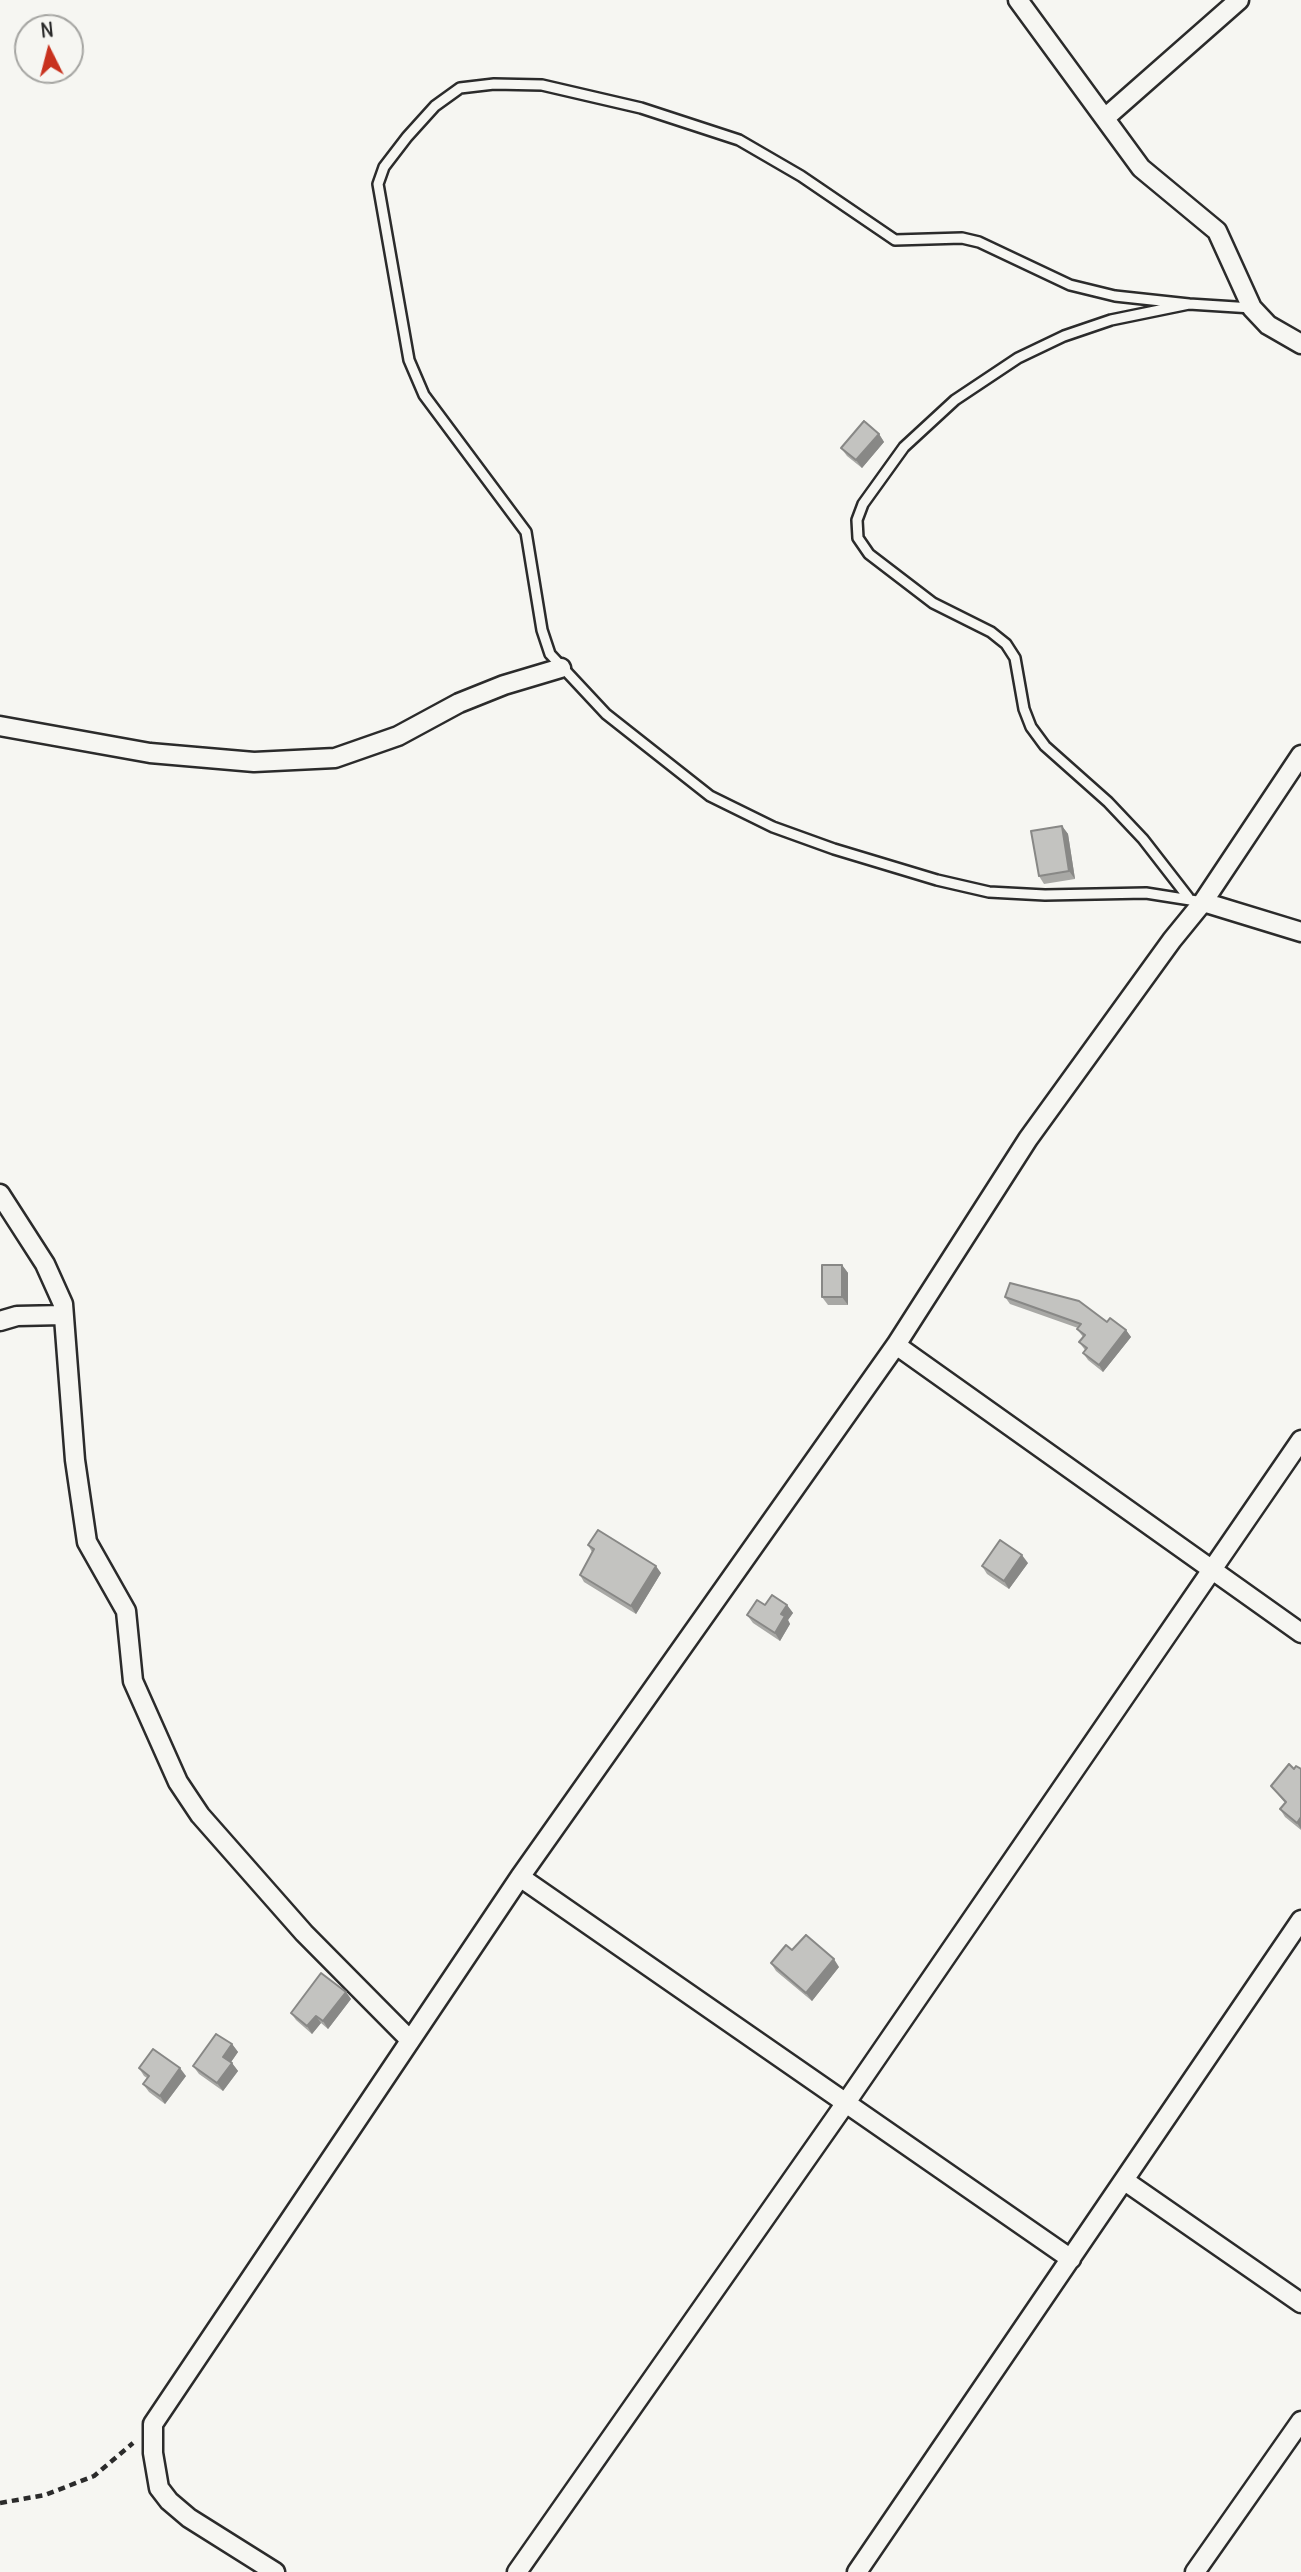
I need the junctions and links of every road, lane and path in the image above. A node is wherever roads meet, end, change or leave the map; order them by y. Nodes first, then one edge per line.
1 (1018, 0) edge
2 (1239, 0) edge
3 (1105, 118) junction
4 (1189, 304) junction
5 (1252, 308) junction
6 (1301, 344) edge
7 (561, 668) junction
8 (0, 726) edge
9 (1301, 755) edge
10 (1196, 900) junction
11 (1301, 932) edge
12 (0, 1194) edge
13 (64, 1315) junction
14 (0, 1321) edge
15 (896, 1345) junction
16 (1301, 1440) edge
17 (1213, 1570) junction
18 (1301, 1633) edge
19 (520, 1877) junction
20 (1301, 1920) edge
21 (410, 2040) junction
22 (845, 2104) junction
23 (1125, 2181) junction
24 (1070, 2259) junction
25 (1301, 2303) edge
26 (1301, 2421) edge
27 (153, 2424) junction
28 (0, 2503) edge
29 (275, 2572) edge
30 (517, 2572) edge
31 (857, 2572) edge
32 (1195, 2572) edge

1 - 3 street
2 - 3 street
3 - 5 street
4 - 5 lane
4 - 7 lane
4 - 10 lane
5 - 6 street
7 - 8 street
7 - 10 lane
9 - 10 street
10 - 11 street
10 - 15 street
12 - 13 street
13 - 14 street
13 - 21 street
15 - 17 street
15 - 19 street
16 - 17 street
17 - 18 street
17 - 22 street
19 - 21 street
19 - 22 street
20 - 23 street
21 - 27 street
22 - 24 street
22 - 30 street
23 - 24 street
23 - 25 street
24 - 31 street
26 - 32 street
27 - 28 path
27 - 29 street

